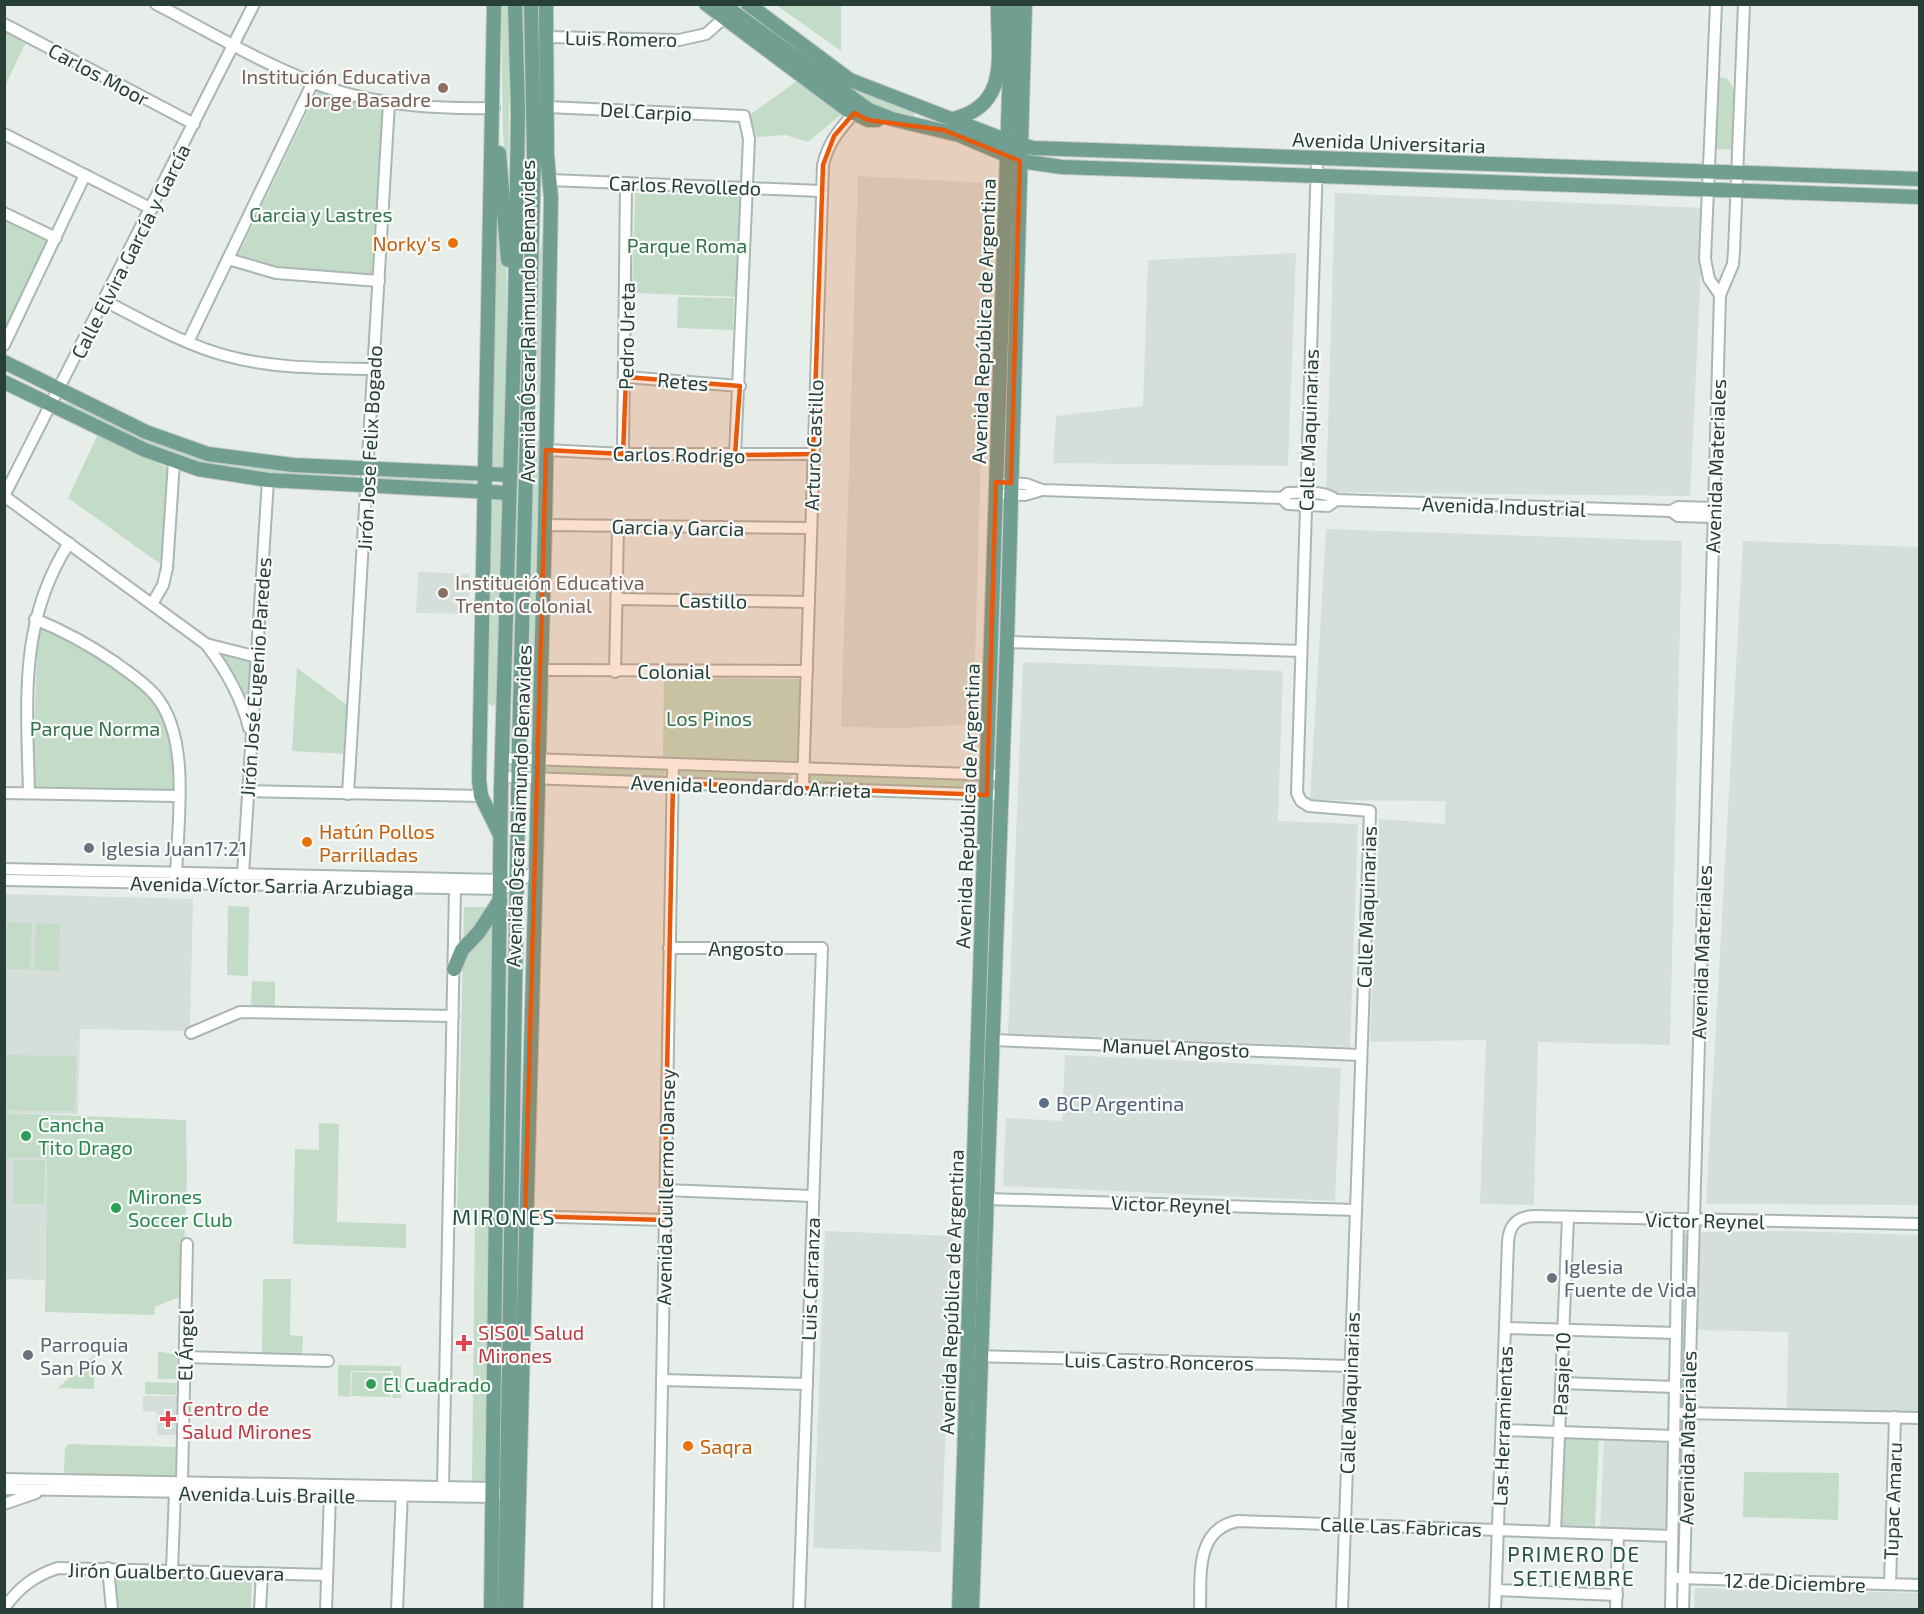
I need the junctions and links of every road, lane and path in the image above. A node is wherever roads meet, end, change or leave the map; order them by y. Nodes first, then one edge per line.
1 (156, 4) edge
2 (254, 4) edge
3 (494, 4) edge
4 (515, 4) edge
5 (531, 4) edge
6 (546, 4) edge
7 (706, 4) edge
8 (748, 4) edge
9 (763, 4) edge
10 (998, 4) edge
11 (1012, 4) edge
12 (1025, 4) edge
13 (1716, 4) edge
14 (1744, 4) edge
15 (723, 11) edge
16 (4, 24) edge
17 (547, 37) junction
18 (234, 44) junction
19 (1004, 61) junction
20 (313, 82) junction
21 (868, 87) junction
22 (389, 103) junction
23 (548, 107) junction
24 (494, 108) junction
25 (920, 108) junction
26 (854, 113) junction
27 (892, 119) junction
28 (952, 119) junction
29 (194, 124) junction
30 (915, 125) junction
31 (4, 134) edge
32 (1014, 144) junction
33 (547, 155) junction
34 (1014, 159) junction
35 (1317, 160) junction
36 (1455, 164) junction
37 (1709, 172) junction
38 (1737, 174) junction
39 (85, 175) junction
40 (1316, 177) junction
41 (1867, 178) junction
42 (549, 180) junction
43 (1920, 180) edge
44 (1454, 182) junction
45 (626, 183) junction
46 (747, 187) junction
47 (1708, 190) junction
48 (821, 191) junction
49 (1736, 191) junction
50 (1866, 195) junction
51 (1920, 197) edge
52 (152, 209) junction
53 (4, 213) edge
54 (56, 238) junction
55 (228, 259) junction
56 (379, 281) junction
57 (529, 290) junction
58 (1720, 295) junction
59 (105, 301) junction
60 (515, 309) junction
61 (188, 342) junction
62 (4, 345) edge
63 (4, 362) edge
64 (374, 369) junction
65 (626, 377) junction
66 (4, 382) edge
67 (740, 386) junction
68 (60, 390) junction
69 (52, 405) junction
70 (546, 450) junction
71 (623, 454) junction
72 (735, 454) junction
73 (813, 454) junction
74 (174, 462) junction
75 (368, 469) junction
76 (485, 474) junction
77 (510, 475) junction
78 (268, 480) junction
79 (366, 486) junction
80 (996, 488) junction
81 (1011, 489) junction
82 (484, 493) junction
83 (509, 494) junction
84 (5, 496) edge
85 (1306, 499) junction
86 (1714, 512) junction
87 (545, 525) junction
88 (618, 526) junction
89 (810, 528) junction
90 (69, 543) junction
91 (617, 599) junction
92 (809, 602) junction
93 (152, 604) junction
94 (35, 619) junction
95 (1007, 642) junction
96 (206, 644) junction
97 (1301, 651) junction
98 (257, 657) junction
99 (541, 670) junction
100 (807, 671) junction
101 (615, 672) junction
102 (252, 737) junction
103 (502, 758) junction
104 (519, 758) junction
105 (538, 759) junction
106 (673, 764) junction
107 (804, 766) junction
108 (995, 774) junction
109 (501, 777) junction
110 (518, 777) junction
111 (538, 778) junction
112 (673, 783) junction
113 (803, 786) junction
114 (248, 791) junction
115 (4, 793) edge
116 (29, 793) junction
117 (348, 794) junction
118 (994, 795) junction
119 (178, 796) junction
120 (481, 796) junction
121 (500, 835) junction
122 (4, 869) edge
123 (535, 871) junction
124 (243, 874) junction
125 (176, 878) junction
126 (4, 880) edge
127 (517, 884) junction
128 (455, 889) junction
129 (500, 890) junction
130 (669, 948) junction
131 (822, 948) joint
132 (534, 952) junction
133 (454, 969) junction
134 (516, 1007) junction
135 (453, 1016) junction
136 (191, 1033) dead end
137 (992, 1040) junction
138 (1360, 1055) junction
139 (665, 1191) junction
140 (813, 1196) junction
141 (987, 1199) junction
142 (1356, 1210) junction
143 (525, 1216) junction
144 (1568, 1217) junction
145 (1678, 1219) junction
146 (1691, 1219) junction
147 (664, 1220) junction
148 (1920, 1224) edge
149 (1508, 1242) joint
150 (187, 1244) dead end
151 (1505, 1328) junction
152 (1563, 1330) junction
153 (1676, 1333) junction
154 (974, 1356) junction
155 (185, 1357) junction
156 (328, 1361) dead end
157 (1350, 1366) junction
158 (662, 1380) junction
159 (1561, 1383) junction
160 (807, 1384) junction
161 (1675, 1387) junction
162 (1674, 1413) junction
163 (1687, 1413) junction
164 (1895, 1417) junction
165 (1920, 1418) edge
166 (1502, 1430) junction
167 (1559, 1432) junction
168 (1674, 1436) junction
169 (519, 1474) junction
170 (4, 1479) edge
171 (182, 1482) junction
172 (443, 1487) junction
173 (4, 1489) edge
174 (51, 1490) junction
175 (402, 1491) junction
176 (175, 1492) junction
177 (498, 1492) junction
178 (330, 1495) junction
179 (4, 1504) edge
180 (1345, 1525) junction
181 (1498, 1530) junction
182 (1555, 1532) junction
183 (1618, 1534) junction
184 (1672, 1536) junction
185 (108, 1568) junction
186 (172, 1570) junction
187 (262, 1573) junction
188 (327, 1575) junction
189 (1671, 1578) junction
190 (1684, 1578) junction
191 (1890, 1584) junction
192 (1920, 1585) edge
193 (1496, 1590) junction
194 (1617, 1594) junction
195 (4, 1608) edge
196 (112, 1610) edge
197 (260, 1610) edge
198 (326, 1610) edge
199 (397, 1610) edge
200 (491, 1610) edge
201 (505, 1610) edge
202 (516, 1610) edge
203 (658, 1610) edge
204 (799, 1610) edge
205 (959, 1610) edge
206 (972, 1610) edge
207 (1200, 1610) edge
208 (1342, 1610) edge
209 (1495, 1610) edge
210 (1616, 1610) edge
211 (1671, 1610) edge
212 (1683, 1610) edge

1 - 18 street
2 - 18 street, Calle Elvira García y García
3 - 24 main road, Avenida Óscar Raimundo Benavides
4 - 60 main road, Avenida Óscar Raimundo Benavides
5 - 57 main road, Avenida Óscar Raimundo Benavides
6 - 17 main road, Avenida Óscar Raimundo Benavides
7 - 15 main road, Avenida Universitaria
8 - 21 main road, Avenida Universitaria
9 - 21 main road, Avenida Universitaria
10 - 19 main road
11 - 19 main road, Avenida República de Argentina
12 - 32 main road, Avenida República de Argentina
13 - 37 street, Avenida Materiales
14 - 38 street, Avenida Materiales
15 - 17 street, Luis Romero
15 - 26 main road, Avenida Universitaria
15 - 27 main road, Avenida Universitaria
16 - 29 street, Carlos Moor
17 - 23 main road, Avenida Óscar Raimundo Benavides
18 - 20 street
18 - 29 street, Calle Elvira García y García
19 - 28 main road
19 - 32 main road, Avenida República de Argentina
20 - 22 street
20 - 55 street
21 - 25 main road, Avenida Universitaria
22 - 24 street
22 - 56 street, Jirón Jose Felix Bogado
23 - 33 main road, Avenida Óscar Raimundo Benavides
23 - 46 street, Del Carpio
24 - 60 main road
24 - 76 main road, Avenida Óscar Raimundo Benavides
25 - 28 main road, Avenida Universitaria
25 - 30 main road
26 - 27 main road, Avenida Universitaria
26 - 48 street, Arturo Castillo
27 - 30 main road, Avenida Universitaria
28 - 32 main road, Avenida Universitaria
29 - 52 street, Calle Elvira García y García
30 - 34 main road, Avenida Universitaria
31 - 39 street
32 - 34 main road, Avenida República de Argentina
32 - 35 main road, Avenida Universitaria
33 - 42 main road, Avenida Óscar Raimundo Benavides
33 - 57 main road
34 - 40 main road, Avenida Universitaria
34 - 80 main road, Avenida República de Argentina
34 - 81 main road, Avenida República de Argentina
35 - 36 main road, Avenida Universitaria
35 - 40 street, Calle Maquinarias
36 - 37 main road, Avenida Universitaria
36 - 44 main road
37 - 38 main road, Avenida Universitaria
37 - 47 street, Avenida Materiales
38 - 41 main road, Avenida Universitaria
38 - 49 street, Avenida Materiales
39 - 52 street
39 - 54 street
40 - 44 main road, Avenida Universitaria
40 - 85 street, Calle Maquinarias
41 - 43 main road, Avenida Universitaria
41 - 50 main road
42 - 45 street, Carlos Revolledo
42 - 70 main road, Avenida Óscar Raimundo Benavides
44 - 47 main road, Avenida Universitaria
45 - 46 street, Carlos Revolledo
45 - 65 street, Pedro Ureta
46 - 48 street, Carlos Revolledo
46 - 67 street
47 - 49 main road, Avenida Universitaria
47 - 58 street, Avenida Materiales
48 - 73 street, Arturo Castillo
49 - 50 main road, Avenida Universitaria
49 - 58 street, Avenida Materiales
50 - 51 main road, Avenida Universitaria
52 - 59 street, Calle Elvira García y García
53 - 54 street
54 - 62 street
55 - 56 street
55 - 61 street
56 - 64 street, Jirón Jose Felix Bogado
57 - 104 main road, Avenida Óscar Raimundo Benavides
58 - 86 street, Avenida Materiales
59 - 61 street
59 - 68 street, Calle Elvira García y García
60 - 77 main road, Avenida Óscar Raimundo Benavides
61 - 64 street
63 - 68 main road
64 - 75 street, Jirón Jose Felix Bogado
65 - 67 street, Retes
65 - 71 street, Pedro Ureta
66 - 69 main road
67 - 72 street
68 - 69 street, Calle Elvira García y García
68 - 75 main road
69 - 74 main road
69 - 84 street, Calle Elvira García y García
70 - 71 street, Carlos Rodrigo
70 - 87 main road, Avenida Óscar Raimundo Benavides
71 - 72 street, Carlos Rodrigo
72 - 73 street, Carlos Rodrigo
73 - 89 street, Arturo Castillo
74 - 78 main road
74 - 93 street
75 - 76 main road
75 - 79 street, Jirón Jose Felix Bogado
76 - 77 main road
76 - 82 main road, Avenida Óscar Raimundo Benavides
77 - 83 main road, Avenida Óscar Raimundo Benavides
78 - 79 main road
78 - 98 street, Jirón José Eugenio Paredes
79 - 82 main road
79 - 117 street, Jirón Jose Felix Bogado
80 - 81 street, Avenida Industrial
80 - 108 main road, Avenida República de Argentina
81 - 85 street, Avenida Industrial
81 - 95 main road, Avenida República de Argentina
82 - 83 main road
82 - 120 main road, Avenida Óscar Raimundo Benavides
83 - 103 main road, Avenida Óscar Raimundo Benavides
84 - 90 street
85 - 86 street, Avenida Industrial
85 - 97 street, Calle Maquinarias
86 - 146 street, Avenida Materiales
87 - 88 street, Garcia y Garcia
87 - 99 main road, Avenida Óscar Raimundo Benavides
88 - 89 street, Garcia y Garcia
88 - 91 street
89 - 92 street, Arturo Castillo
90 - 93 street
90 - 94 street
91 - 92 street, Castillo
91 - 101 street
92 - 100 street, Arturo Castillo
93 - 96 street
94 - 116 street
94 - 119 street
95 - 97 street
95 - 108 main road, Avenida República de Argentina
96 - 98 street
96 - 102 street
97 - 138 street, Calle Maquinarias
98 - 102 street, Jirón José Eugenio Paredes
99 - 101 street, Colonial
99 - 105 main road, Avenida Óscar Raimundo Benavides
100 - 101 street, Colonial
100 - 107 street, Arturo Castillo
102 - 114 street, Jirón José Eugenio Paredes
103 - 104 street, Avenida Leondardo Arrieta
103 - 109 main road, Avenida Óscar Raimundo Benavides
104 - 105 street, Avenida Leondardo Arrieta
104 - 110 main road, Avenida Óscar Raimundo Benavides
105 - 106 street, Avenida Leondardo Arrieta
105 - 111 main road, Avenida Óscar Raimundo Benavides
106 - 107 street, Avenida Leondardo Arrieta
106 - 112 street, Avenida Guillermo Dansey
107 - 108 street, Avenida Leondardo Arrieta
107 - 113 street, Arturo Castillo
108 - 118 main road, Avenida República de Argentina
109 - 110 street, Avenida Leondardo Arrieta
109 - 121 main road, Avenida Óscar Raimundo Benavides
110 - 111 street, Avenida Leondardo Arrieta
110 - 127 main road, Avenida Óscar Raimundo Benavides
111 - 112 street, Avenida Leondardo Arrieta
111 - 123 main road, Avenida Óscar Raimundo Benavides
112 - 113 street, Avenida Leondardo Arrieta
112 - 130 street, Avenida Guillermo Dansey
113 - 118 street, Avenida Leondardo Arrieta
114 - 117 street
114 - 124 street, Jirón José Eugenio Paredes
115 - 116 street
116 - 119 street
117 - 120 street
118 - 137 main road, Avenida República de Argentina
118 - 154 main road, Avenida República de Argentina
119 - 125 street
120 - 121 main road, Avenida Óscar Raimundo Benavides
121 - 129 main road, Avenida Óscar Raimundo Benavides
122 - 125 street, Avenida Víctor Sarria Arzubiaga
123 - 127 street, Avenida Víctor Sarria Arzubiaga
123 - 132 main road, Avenida Óscar Raimundo Benavides
124 - 125 street, Avenida Víctor Sarria Arzubiaga
124 - 129 street, Avenida Víctor Sarria Arzubiaga
125 - 126 street, Avenida Víctor Sarria Arzubiaga
125 - 128 street, Avenida Víctor Sarria Arzubiaga
127 - 129 street, Avenida Víctor Sarria Arzubiaga
127 - 134 main road, Avenida Óscar Raimundo Benavides
128 - 129 street, Avenida Víctor Sarria Arzubiaga
128 - 133 street
129 - 133 main road
129 - 177 main road, Avenida Óscar Raimundo Benavides
130 - 131 street, Angosto
130 - 139 street, Avenida Guillermo Dansey
131 - 140 street, Luis Carranza
132 - 134 main road
132 - 143 main road, Avenida Óscar Raimundo Benavides
133 - 135 street
134 - 177 main road, Avenida Óscar Raimundo Benavides
135 - 136 street
135 - 172 street
137 - 138 street, Manuel Angosto
137 - 141 main road, Avenida República de Argentina
138 - 142 street, Calle Maquinarias
139 - 140 street
139 - 147 street, Avenida Guillermo Dansey
140 - 160 street, Luis Carranza
141 - 142 street, Victor Reynel
141 - 154 main road, Avenida República de Argentina
142 - 157 street, Calle Maquinarias
143 - 147 street
143 - 169 main road, Avenida Óscar Raimundo Benavides
144 - 145 street, Victor Reynel
144 - 149 street, Victor Reynel
144 - 152 street, Pasaje 10
145 - 146 street, Victor Reynel
145 - 153 street, Avenida Materiales
146 - 148 street, Victor Reynel
146 - 163 street, Avenida Materiales
147 - 158 street, Avenida Guillermo Dansey
149 - 151 street, Las Herramientas
150 - 155 street, El Ángel
151 - 152 street
151 - 166 street, Las Herramientas
152 - 153 street
152 - 159 street, Pasaje 10
153 - 161 street, Avenida Materiales
154 - 157 street, Luis Castro Ronceros
154 - 205 main road, Avenida República de Argentina
154 - 206 main road, Avenida República de Argentina
155 - 156 street
155 - 171 street, El Ángel
157 - 180 street, Calle Maquinarias
158 - 160 street
158 - 203 street, Avenida Guillermo Dansey
159 - 161 street
159 - 167 street, Pasaje 10
160 - 204 street, Luis Carranza
161 - 162 street, Avenida Materiales
162 - 163 street
162 - 168 street, Avenida Materiales
163 - 164 street
163 - 190 street, Avenida Materiales
164 - 165 street
164 - 191 street, Tupac Amaru
166 - 167 street
166 - 181 street, Las Herramientas
167 - 168 street
167 - 182 street, Pasaje 10
168 - 184 street, Avenida Materiales
169 - 177 street
169 - 202 main road, Avenida Óscar Raimundo Benavides
170 - 171 street, Avenida Luis Braille
171 - 175 street, Avenida Luis Braille
171 - 176 street
172 - 175 street, Avenida Luis Braille
172 - 177 street, Avenida Luis Braille
173 - 174 street, Avenida Luis Braille
174 - 176 street, Avenida Luis Braille
174 - 179 street
175 - 177 street, Avenida Luis Braille
175 - 178 street, Avenida Luis Braille
175 - 199 street
176 - 178 street, Avenida Luis Braille
176 - 186 street
177 - 200 main road, Avenida Óscar Raimundo Benavides
177 - 201 main road, Avenida Óscar Raimundo Benavides
178 - 188 street
180 - 181 street, Calle Las Fabricas
180 - 207 street, Calle Las Fabricas
180 - 208 street, Calle Maquinarias
181 - 182 street, Calle Las Fabricas
181 - 193 street, Las Herramientas
182 - 183 street, Calle Las Fabricas
183 - 184 street, Calle Las Fabricas
183 - 194 street
184 - 189 street, Avenida Materiales
185 - 186 street, Jirón Gualberto Guevara
185 - 195 street, Jirón Gualberto Guevara
185 - 196 street
186 - 187 street, Jirón Gualberto Guevara
187 - 188 street, Jirón Gualberto Guevara
187 - 197 street
188 - 198 street
189 - 190 street, 12 de Diciembre
189 - 211 street, Avenida Materiales
190 - 191 street, 12 de Diciembre
190 - 212 street, Avenida Materiales
191 - 192 street, 12 de Diciembre
193 - 194 street
193 - 209 street, Las Herramientas
194 - 210 street

